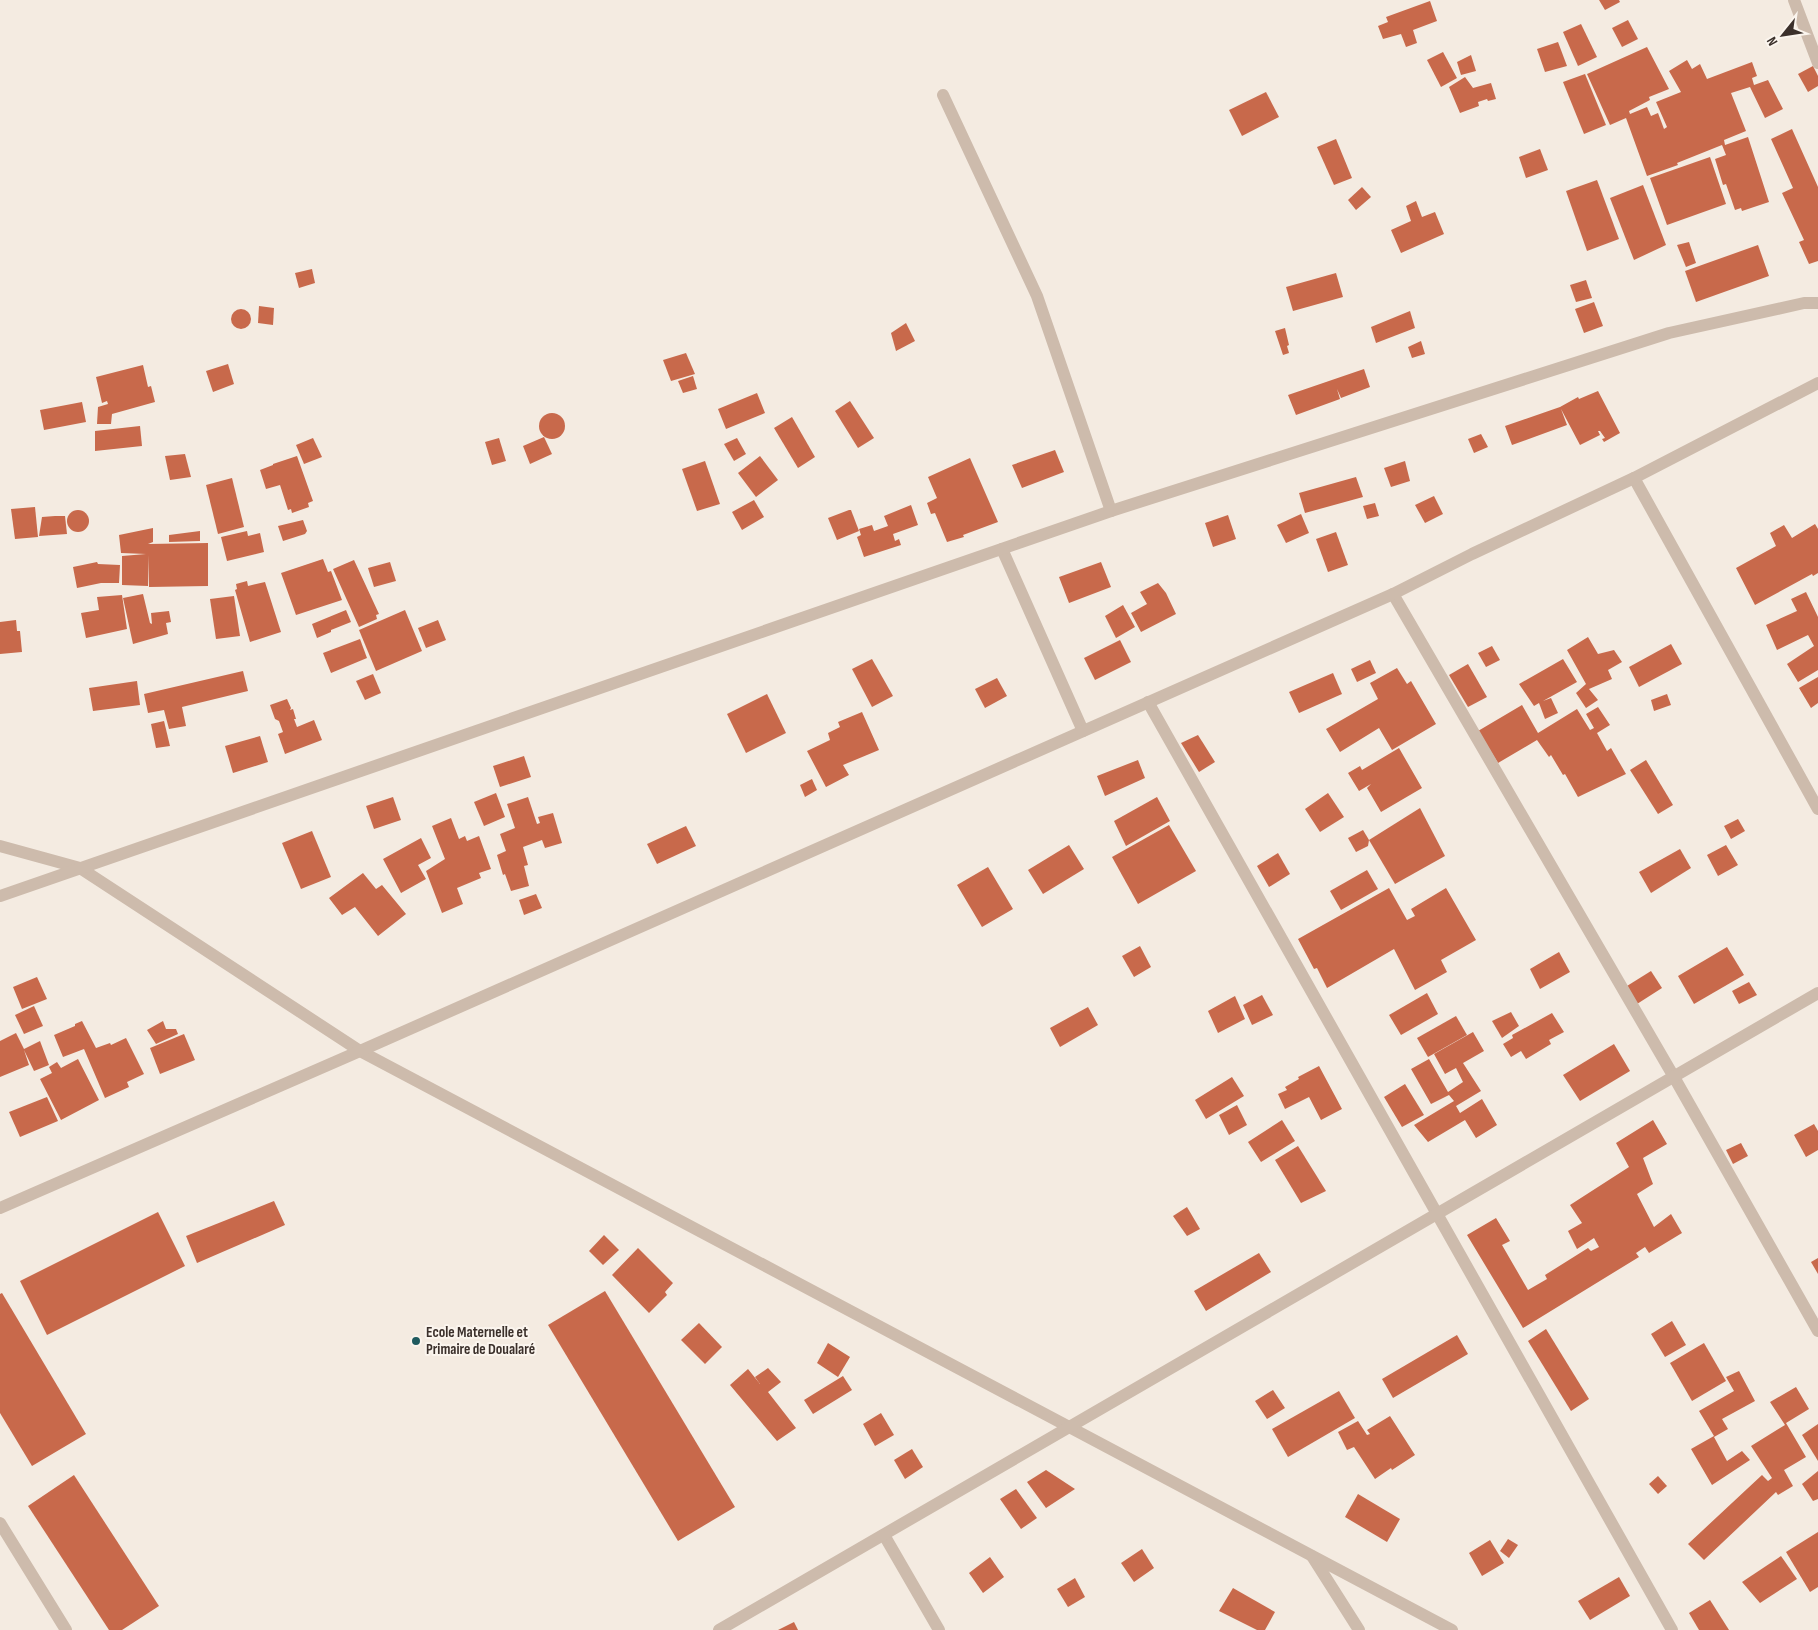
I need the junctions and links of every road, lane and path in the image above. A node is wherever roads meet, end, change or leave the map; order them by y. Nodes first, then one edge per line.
1 (1794, 0) edge
2 (1818, 63) edge
3 (943, 94) dead end
4 (1818, 302) edge
5 (1818, 383) edge
6 (1634, 478) junction
7 (1111, 511) junction
8 (1002, 549) junction
9 (1393, 594) junction
10 (1148, 702) junction
11 (1083, 731) junction
12 (1818, 809) edge
13 (0, 846) edge
14 (80, 868) junction
15 (0, 896) edge
16 (1818, 993) edge
17 (360, 1051) junction
18 (1674, 1077) junction
19 (0, 1208) edge
20 (1437, 1212) junction
21 (1818, 1332) edge
22 (1070, 1428) junction
23 (0, 1523) edge
24 (884, 1535) junction
25 (1311, 1555) junction
26 (66, 1630) edge
27 (719, 1630) edge
28 (939, 1630) edge
29 (1359, 1630) edge
30 (1452, 1630) edge
31 (1672, 1630) edge

1 - 2 street
3 - 7 street
4 - 7 street
5 - 6 street
6 - 9 street
6 - 12 street
7 - 8 street
8 - 11 street
8 - 14 street
9 - 10 street
9 - 18 street
10 - 11 street
10 - 20 street
11 - 17 street
13 - 14 street
14 - 15 street
14 - 17 street
16 - 18 street
17 - 19 street
17 - 22 street
18 - 20 street
18 - 21 street
20 - 22 street
20 - 31 street
22 - 24 street
22 - 25 street
23 - 26 street
24 - 27 street
24 - 28 street
25 - 29 street
25 - 30 street

